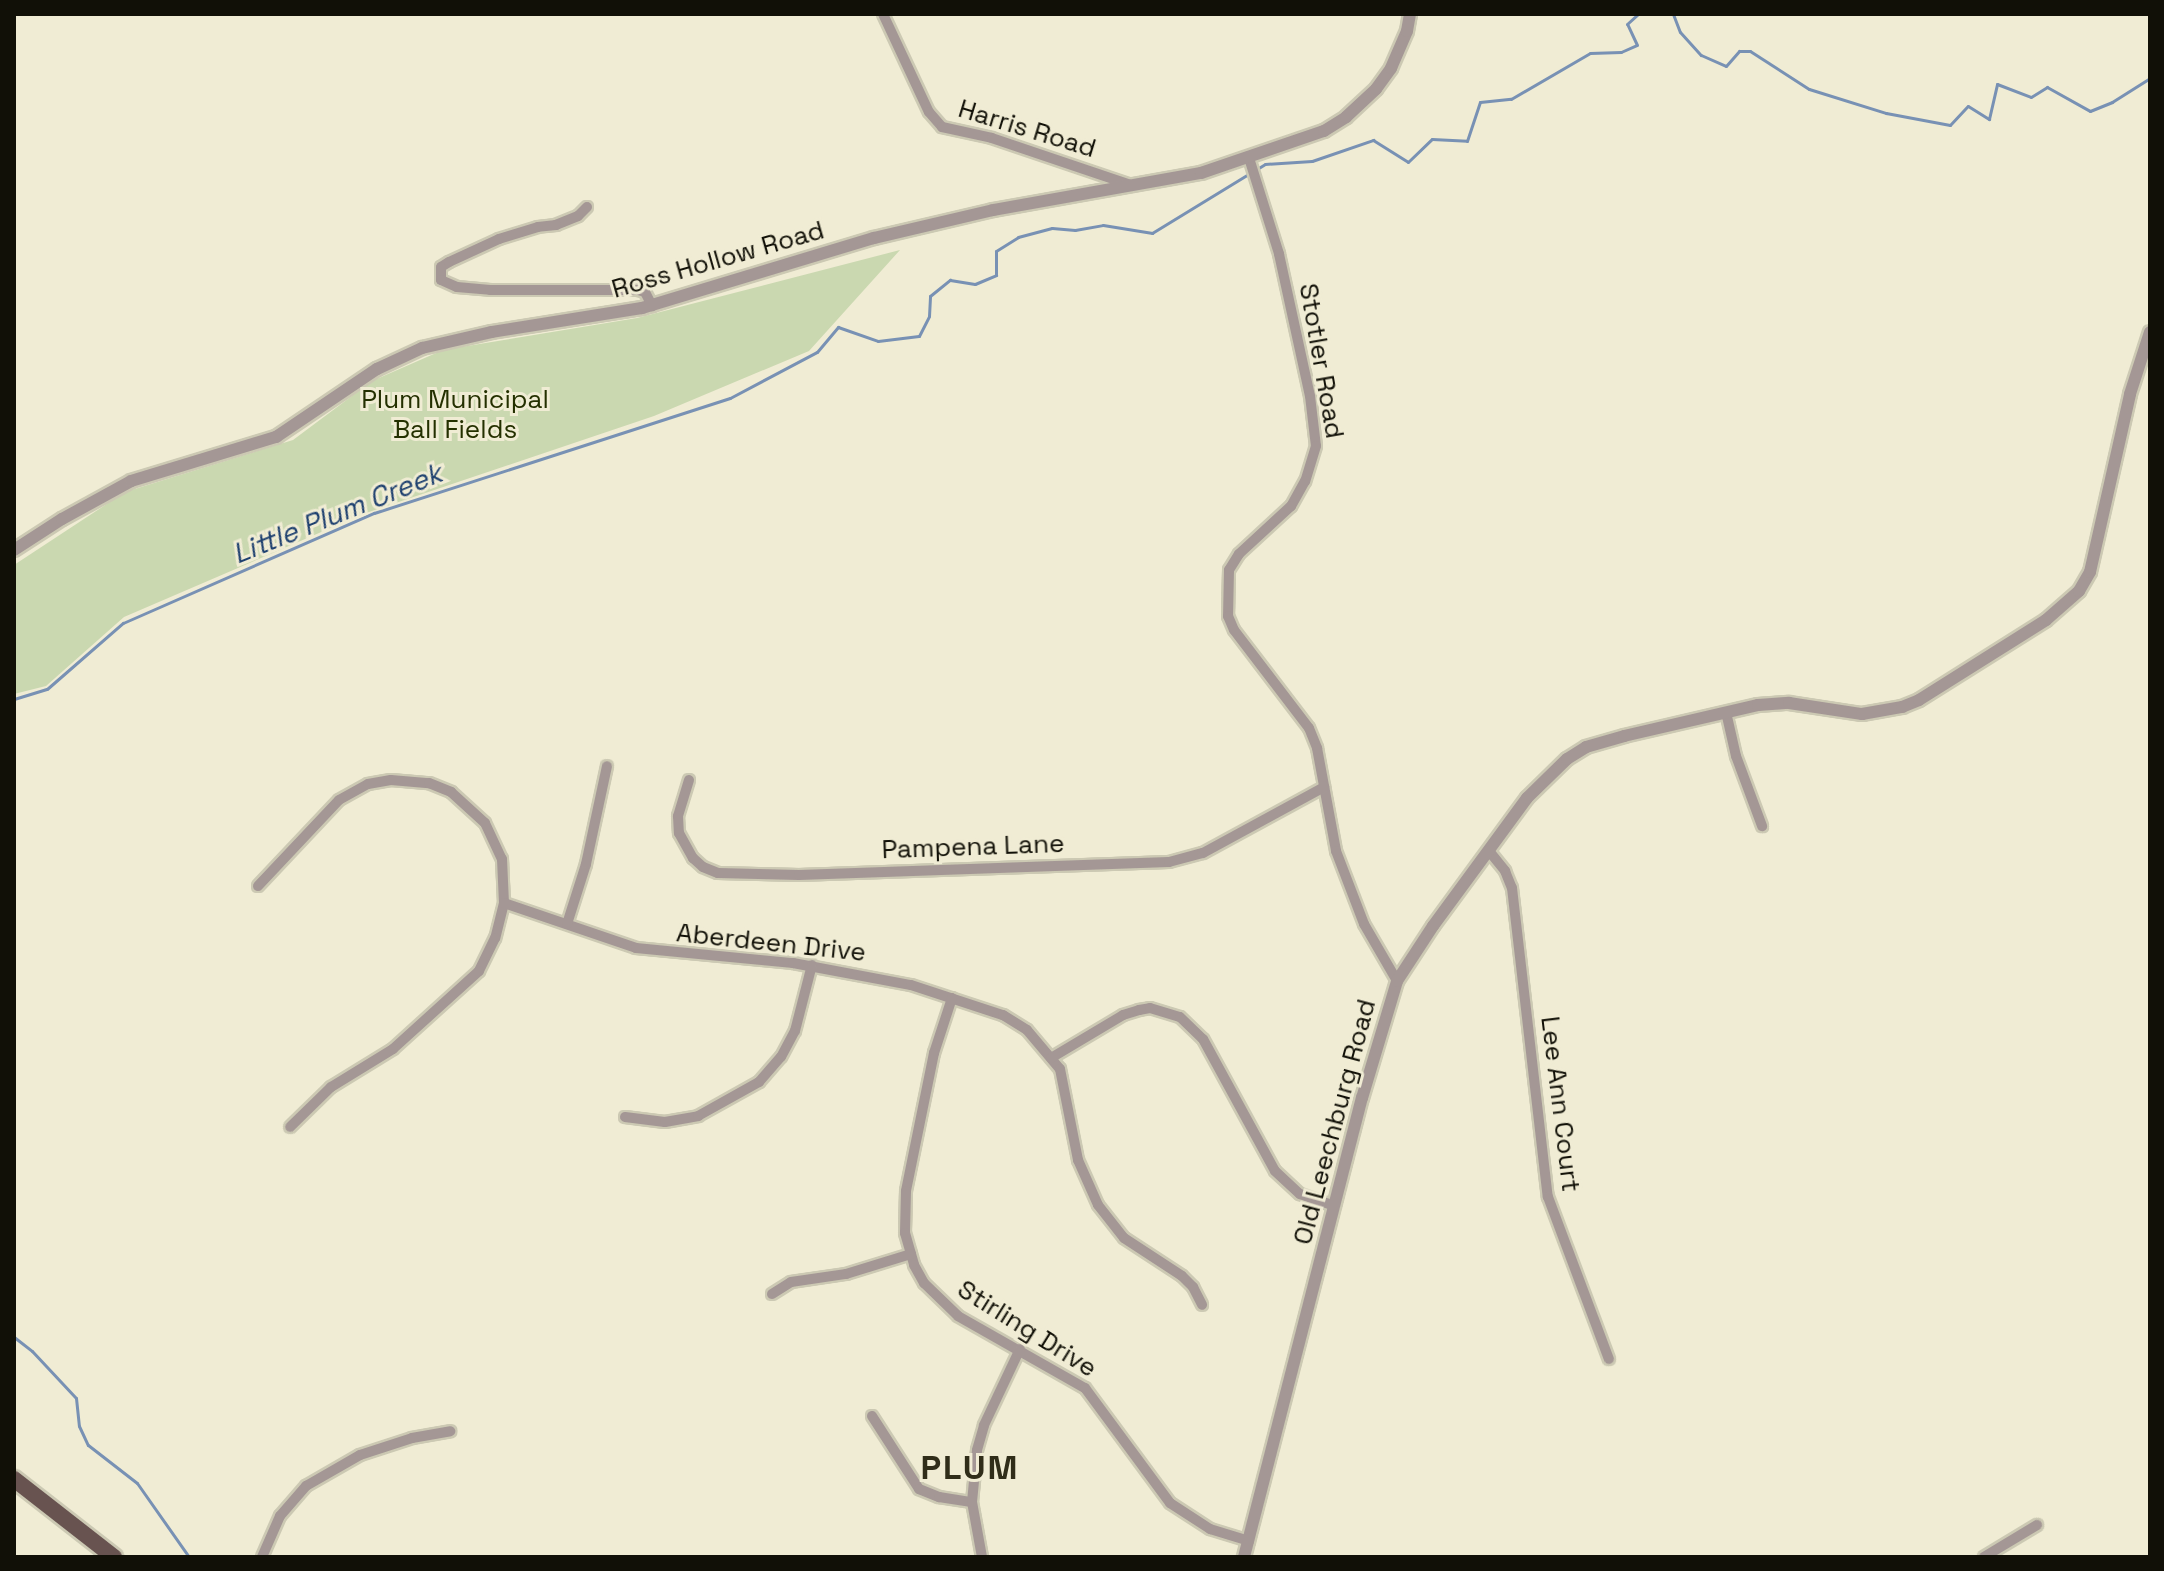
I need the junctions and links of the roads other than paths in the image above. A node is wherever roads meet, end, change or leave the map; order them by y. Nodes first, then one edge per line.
1 (883, 14) edge
2 (1410, 14) edge
3 (1250, 163) junction
4 (1128, 184) junction
5 (587, 207) dead end
6 (652, 306) junction
7 (2150, 332) edge
8 (14, 550) edge
9 (1726, 712) junction
10 (607, 766) dead end
11 (689, 780) dead end
12 (1324, 787) junction
13 (1762, 826) dead end
14 (1489, 851) junction
15 (258, 886) dead end
16 (504, 903) junction
17 (567, 924) junction
18 (812, 965) junction
19 (1397, 981) junction
20 (952, 998) junction
21 (1051, 1058) junction
22 (625, 1117) dead end
23 (290, 1127) dead end
24 (1334, 1206) junction
25 (911, 1254) junction
26 (772, 1294) dead end
27 (1202, 1305) dead end
28 (1020, 1349) junction
29 (1609, 1359) dead end
30 (872, 1416) dead end
31 (450, 1431) dead end
32 (14, 1479) edge
33 (972, 1502) junction
34 (2037, 1525) dead end
35 (1249, 1541) junction
36 (114, 1557) edge
37 (262, 1557) edge
38 (982, 1557) edge
39 (1244, 1557) edge
40 (1984, 1557) edge

1 - 4 street, Harris Road
2 - 3 street, Ross Hollow Road
3 - 4 street, Ross Hollow Road
3 - 12 street, Stotler Road
4 - 6 street, Ross Hollow Road
5 - 6 street
6 - 8 street, Ross Hollow Road
7 - 9 street, Old Leechburg Road
9 - 13 street
9 - 14 street, Old Leechburg Road
10 - 17 street
11 - 12 street, Pampena Lane
12 - 19 street, Stotler Road
14 - 19 street, Old Leechburg Road
14 - 29 street, Lee Ann Court
15 - 16 street
16 - 17 street, Aberdeen Drive
16 - 23 street
17 - 18 street, Aberdeen Drive
18 - 20 street, Aberdeen Drive
18 - 22 street
19 - 24 street, Old Leechburg Road
20 - 21 street, Aberdeen Drive
20 - 25 street, Stirling Drive
21 - 24 street
21 - 27 street, Aberdeen Drive
24 - 35 street, Old Leechburg Road
25 - 26 street
25 - 28 street, Stirling Drive
28 - 33 street
28 - 35 street, Stirling Drive
30 - 33 street
31 - 37 street
32 - 36 main road
33 - 38 street
34 - 40 street
35 - 39 street, Old Leechburg Road

